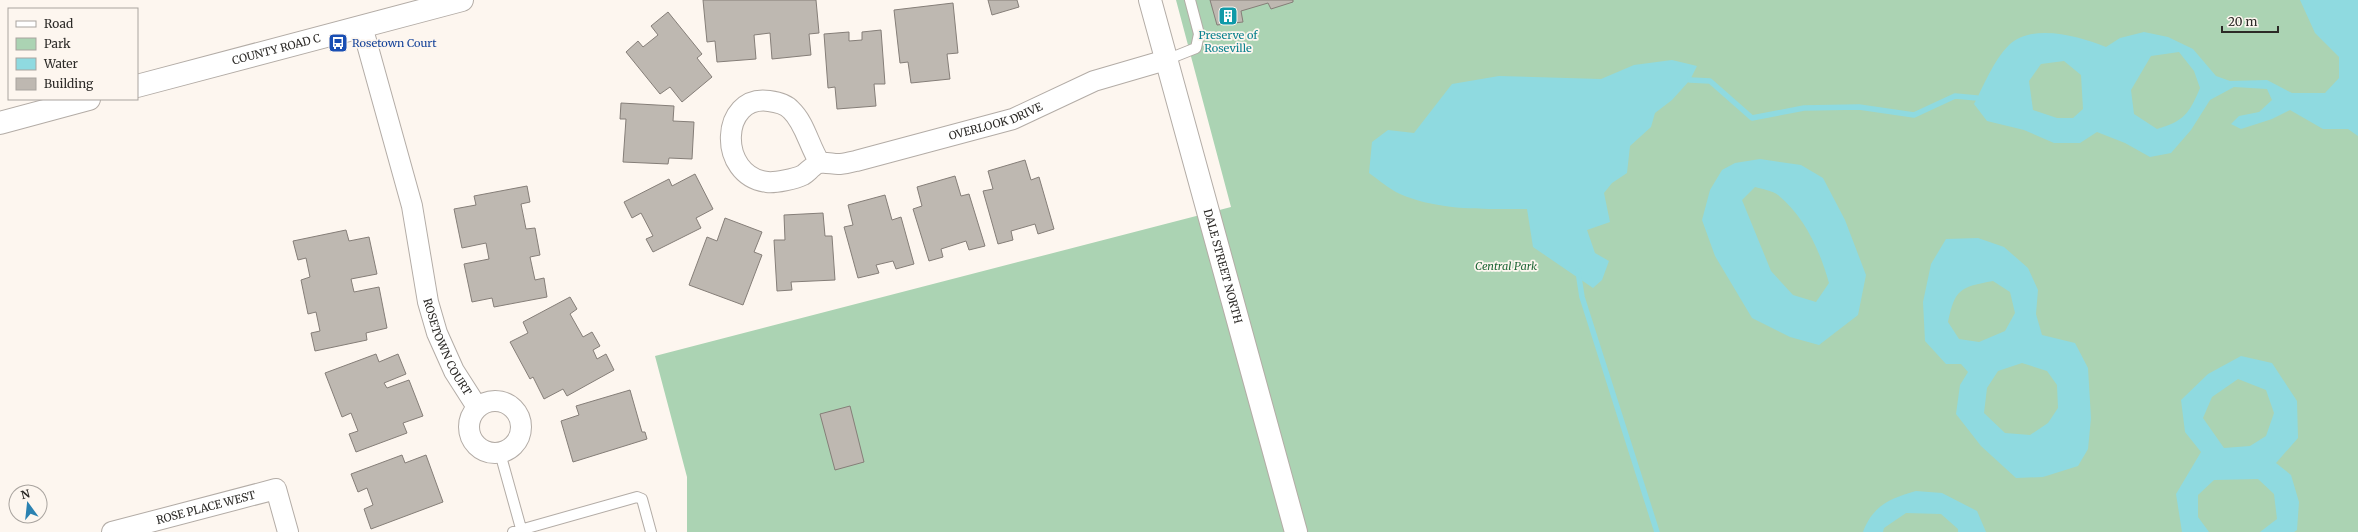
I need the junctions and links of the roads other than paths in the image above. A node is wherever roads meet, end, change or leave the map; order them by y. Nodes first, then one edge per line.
1 (462, 0) edge
2 (1150, 0) edge
3 (1190, 0) edge
4 (362, 26) junction
5 (1166, 60) junction
6 (138, 86) edge
7 (85, 100) edge
8 (0, 123) edge
9 (820, 163) junction
10 (478, 407) junction
11 (500, 454) junction
12 (519, 531) edge
13 (112, 532) edge
14 (288, 532) edge
15 (650, 532) edge
16 (1296, 532) edge

1 - 4 main road, COUNTY ROAD C
2 - 5 main road, DALE STREET NORTH
3 - 5 lane
4 - 6 main road, COUNTY ROAD C
4 - 10 street, ROSETOWN COURT
5 - 9 street, OVERLOOK DRIVE
5 - 16 main road, DALE STREET NORTH
7 - 8 main road
9 - 9 street
10 - 11 street, ROSETOWN COURT
10 - 11 street, ROSETOWN COURT
11 - 12 lane
12 - 15 lane
13 - 14 street, ROSE PLACE WEST

